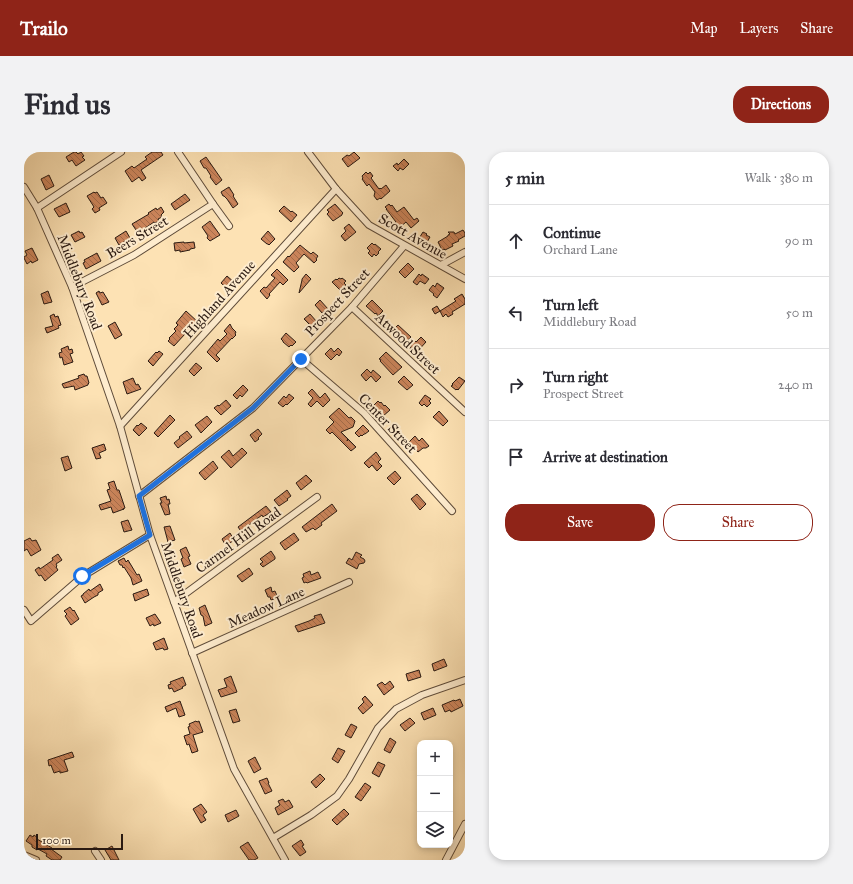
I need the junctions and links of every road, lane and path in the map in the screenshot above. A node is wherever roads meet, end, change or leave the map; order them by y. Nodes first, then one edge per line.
1 (121, 152) edge
2 (178, 152) edge
3 (308, 152) edge
4 (24, 187) edge
5 (336, 189) junction
6 (213, 204) junction
7 (37, 208) junction
8 (229, 226) dead end
9 (404, 246) junction
10 (465, 252) edge
11 (441, 265) junction
12 (465, 279) edge
13 (72, 287) junction
14 (352, 307) junction
15 (301, 359) junction
16 (465, 412) edge
17 (120, 426) junction
18 (139, 496) junction
19 (317, 497) dead end
20 (452, 511) dead end
21 (150, 535) junction
22 (349, 582) dead end
23 (174, 602) junction
24 (24, 610) edge
25 (192, 653) junction
26 (465, 680) edge
27 (465, 824) edge
28 (272, 838) junction
29 (95, 851) dead end
30 (24, 855) edge
31 (36, 860) edge
32 (101, 860) edge
33 (285, 860) edge
34 (446, 860) edge

1 - 7 street
2 - 6 street
3 - 5 street, Scott Avenue
4 - 7 street, Middlebury Road
5 - 9 street, Scott Avenue
5 - 17 street, Highland Avenue
6 - 8 street
6 - 13 street, Beers Street
7 - 13 street, Middlebury Road
9 - 11 street, Scott Avenue
9 - 14 street, Prospect Street
10 - 11 street
11 - 12 street, Scott Avenue
13 - 17 street, Middlebury Road
14 - 15 street, Prospect Street
14 - 16 street, Atwood Street
15 - 18 street, Prospect Street
15 - 20 street, Center Street
17 - 18 street, Middlebury Road
18 - 21 street, Middlebury Road
19 - 23 street, Carmel Hill Road
21 - 23 street, Middlebury Road
21 - 24 street
22 - 25 street, Meadow Lane
23 - 25 street, Middlebury Road
25 - 28 street, Middlebury Road
26 - 28 street
27 - 34 street
28 - 33 street, Middlebury Road
29 - 32 street
30 - 31 street

